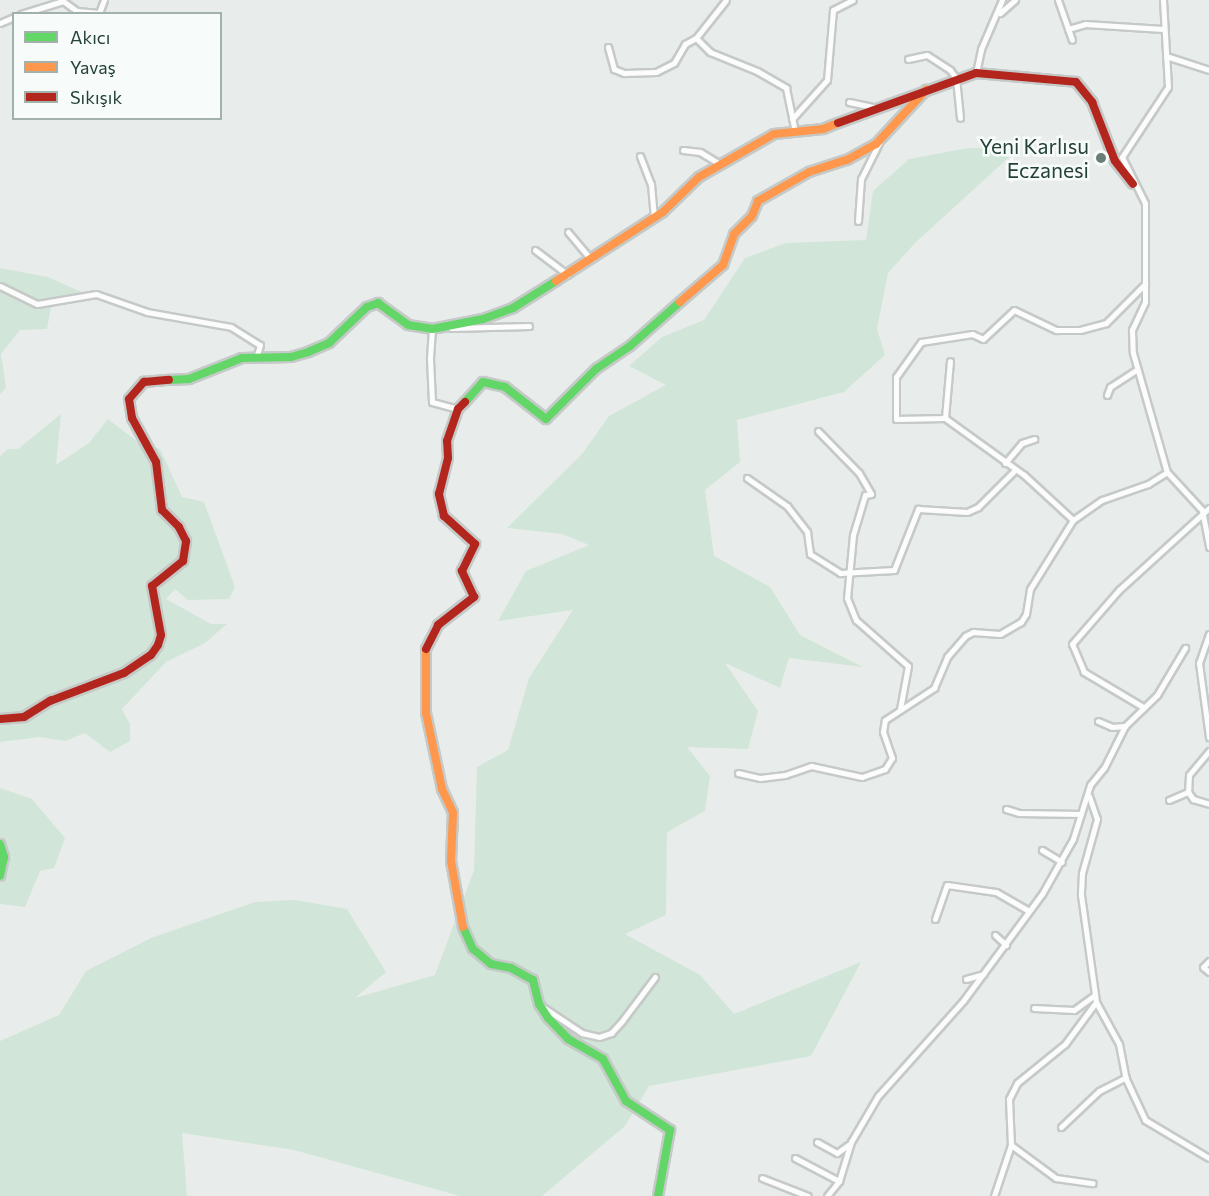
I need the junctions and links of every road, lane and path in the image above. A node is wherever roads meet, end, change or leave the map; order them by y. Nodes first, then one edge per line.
1 (726, 0) edge
2 (853, 0) edge
3 (1002, 0) edge
4 (1015, 0) edge
5 (1058, 0) edge
6 (1163, 0) edge
7 (27, 12) edge
8 (88, 12) edge
9 (999, 14) junction
10 (1068, 29) junction
11 (1163, 29) junction
12 (696, 38) junction
13 (1072, 40) dead end
14 (608, 47) dead end
15 (1166, 56) junction
16 (908, 59) dead end
17 (1209, 70) edge
18 (976, 73) junction
19 (956, 78) junction
20 (926, 89) junction
21 (849, 102) dead end
22 (877, 108) junction
23 (960, 118) dead end
24 (792, 120) junction
25 (795, 132) junction
26 (883, 137) junction
27 (683, 150) dead end
28 (640, 156) dead end
29 (720, 164) junction
30 (1133, 184) junction
31 (654, 217) junction
32 (858, 221) dead end
33 (568, 232) dead end
34 (535, 250) dead end
35 (591, 259) junction
36 (567, 275) junction
37 (1145, 284) junction
38 (0, 286) edge
39 (530, 327) dead end
40 (432, 329) junction
41 (256, 358) junction
42 (950, 361) dead end
43 (1135, 371) junction
44 (1107, 395) dead end
45 (458, 409) junction
46 (945, 418) junction
47 (818, 431) dead end
48 (1034, 439) dead end
49 (1005, 463) junction
50 (1015, 470) junction
51 (1167, 472) junction
52 (747, 478) dead end
53 (1209, 508) edge
54 (1202, 510) junction
55 (1072, 520) junction
56 (1209, 548) edge
57 (848, 569) junction
58 (1209, 634) edge
59 (1185, 648) dead end
60 (1202, 700) junction
61 (1209, 705) edge
62 (1143, 707) junction
63 (900, 709) junction
64 (0, 719) edge
65 (1098, 721) dead end
66 (1125, 726) junction
67 (1209, 737) edge
68 (1209, 751) edge
69 (738, 773) dead end
70 (1188, 792) junction
71 (1089, 796) junction
72 (1168, 800) dead end
73 (1209, 804) edge
74 (1006, 809) dead end
75 (1081, 814) junction
76 (0, 844) edge
77 (1042, 850) dead end
78 (1062, 862) junction
79 (0, 876) edge
80 (1029, 911) junction
81 (935, 919) dead end
82 (995, 935) dead end
83 (1006, 945) junction
84 (1209, 961) edge
85 (1209, 972) edge
86 (984, 973) junction
87 (655, 977) dead end
88 (966, 980) dead end
89 (1095, 995) junction
90 (1096, 1002) junction
91 (539, 1004) junction
92 (1034, 1008) dead end
93 (1126, 1077) junction
94 (1060, 1127) dead end
95 (817, 1142) dead end
96 (851, 1142) junction
97 (1011, 1145) junction
98 (795, 1158) dead end
99 (1209, 1158) edge
100 (762, 1178) dead end
101 (839, 1181) junction
102 (1093, 1184) dead end
103 (658, 1196) edge
104 (808, 1196) edge
105 (827, 1196) edge
106 (994, 1196) edge

1 - 12 street
2 - 24 street
3 - 9 street
4 - 9 street
5 - 10 street
6 - 11 street
7 - 8 street
9 - 18 street
10 - 11 street
10 - 13 street
11 - 15 street
12 - 14 street
12 - 24 street
15 - 17 street
15 - 30 street
16 - 19 street
18 - 19 street
18 - 30 street
19 - 20 street
19 - 23 street
20 - 22 street
20 - 26 street
21 - 22 street
22 - 25 street
24 - 25 street
25 - 29 street
26 - 32 street
26 - 45 street
27 - 29 street
28 - 31 street
29 - 31 street
30 - 37 street
31 - 35 street
33 - 35 street
34 - 36 street
35 - 36 street
36 - 40 street
37 - 43 street
37 - 46 street
38 - 41 street
39 - 40 street
40 - 41 street
40 - 45 street
41 - 64 street
42 - 46 street
43 - 44 street
43 - 51 street
45 - 91 street
46 - 49 street
47 - 57 street
48 - 49 street
49 - 50 street
50 - 55 street
50 - 57 street
51 - 54 street
51 - 55 street
52 - 57 street
53 - 54 street
54 - 56 street
54 - 62 street
55 - 63 street
57 - 63 street
58 - 60 street
59 - 62 street
60 - 61 street
60 - 67 street
62 - 66 street
63 - 69 street
65 - 66 street
66 - 71 street
68 - 70 street
70 - 72 street
70 - 73 street
71 - 75 street
71 - 89 street
74 - 75 street
75 - 78 street
76 - 79 street
77 - 78 street
78 - 80 street
80 - 81 street
80 - 83 street
82 - 83 street
83 - 86 street
84 - 85 street
86 - 88 street
86 - 96 street
87 - 91 street
89 - 90 street
89 - 92 street
90 - 93 street
90 - 97 street
91 - 103 street
93 - 94 street
93 - 99 street
95 - 96 street
96 - 101 street
97 - 102 street
97 - 106 street
98 - 101 street
100 - 104 street
101 - 105 street

